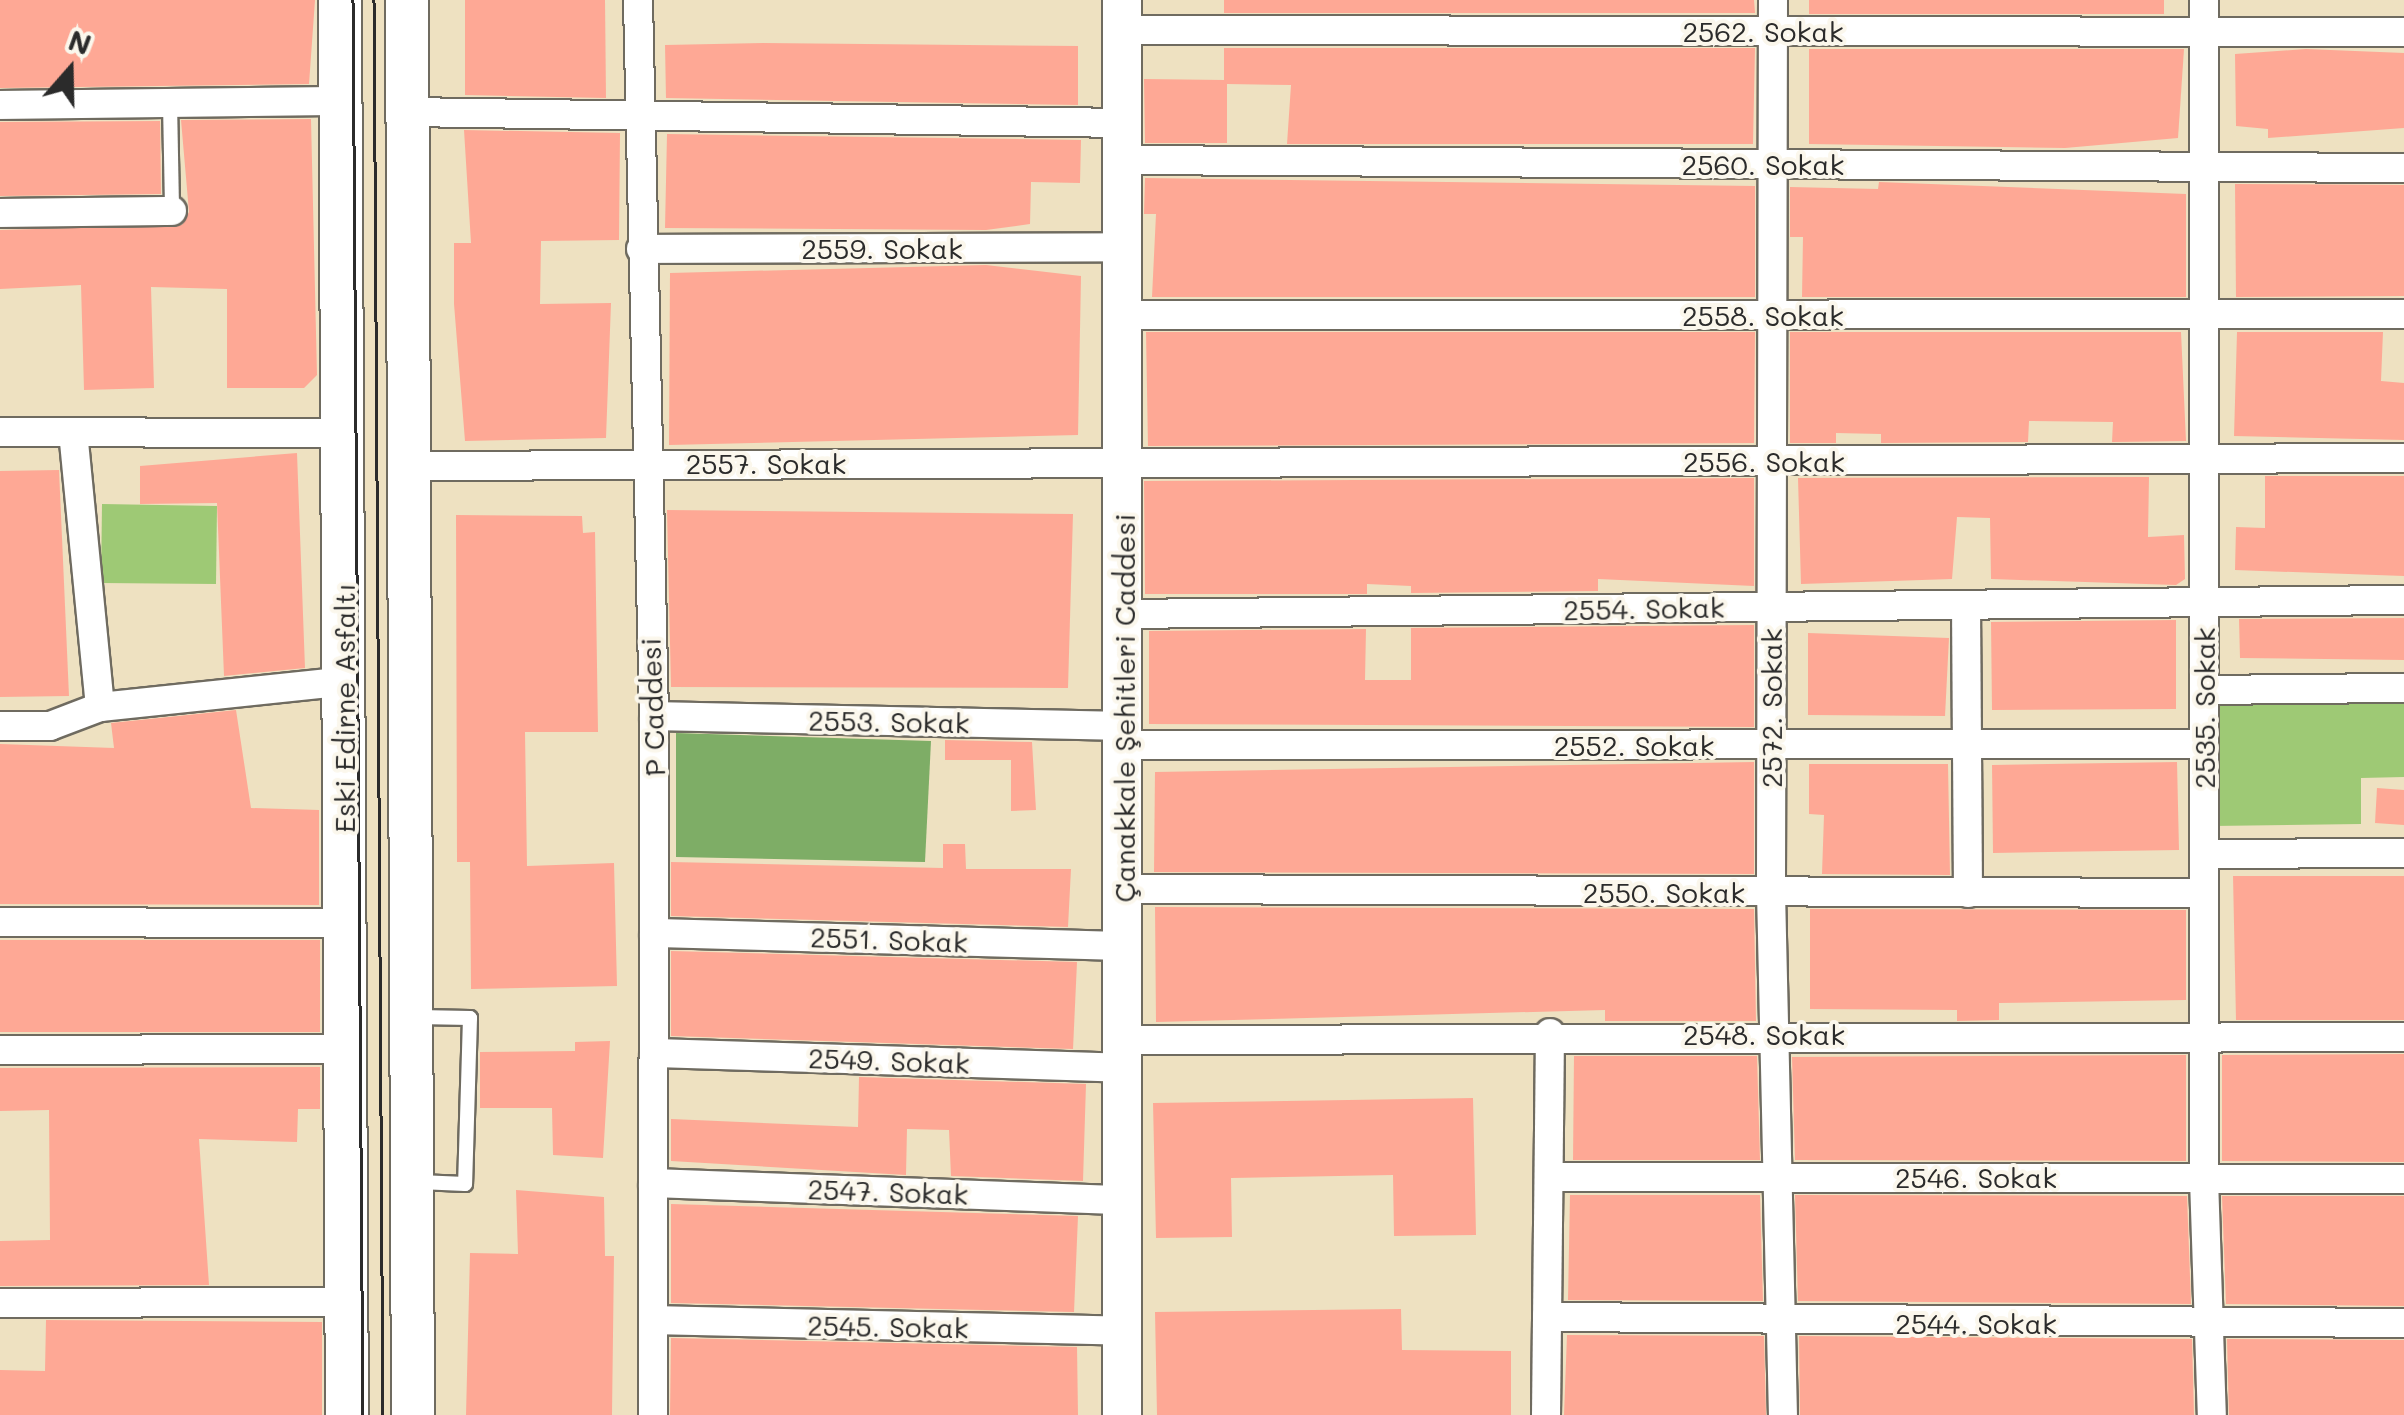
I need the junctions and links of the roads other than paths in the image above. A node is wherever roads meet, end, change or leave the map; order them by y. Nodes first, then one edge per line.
1 (340, 0) edge
2 (407, 0) edge
3 (638, 0) edge
4 (1773, 0) edge
5 (2204, 0) edge
6 (1122, 15) edge
7 (1773, 31) junction
8 (2204, 32) junction
9 (2404, 32) edge
10 (340, 101) junction
11 (170, 103) junction
12 (0, 105) edge
13 (407, 112) junction
14 (641, 118) junction
15 (1122, 142) junction
16 (1773, 164) junction
17 (2204, 167) junction
18 (2404, 168) edge
19 (172, 211) joint
20 (0, 213) edge
21 (1123, 247) junction
22 (641, 249) junction
23 (2204, 314) junction
24 (2404, 314) edge
25 (1772, 315) junction
26 (1123, 316) junction
27 (0, 432) edge
28 (73, 433) junction
29 (341, 433) junction
30 (2404, 458) edge
31 (2204, 459) junction
32 (1772, 461) junction
33 (1123, 462) junction
34 (642, 464) junction
35 (409, 466) junction
36 (2404, 600) edge
37 (2204, 602) junction
38 (1966, 605) junction
39 (1772, 607) junction
40 (1124, 614) junction
41 (346, 681) junction
42 (2404, 688) edge
43 (2204, 690) junction
44 (100, 707) junction
45 (654, 716) junction
46 (0, 726) edge
47 (1124, 735) junction
48 (1967, 744) junction
49 (2204, 744) junction
50 (1771, 745) junction
51 (2404, 853) edge
52 (2204, 854) junction
53 (1124, 889) junction
54 (1771, 892) junction
55 (1968, 893) junction
56 (2204, 893) junction
57 (0, 922) edge
58 (343, 922) junction
59 (654, 933) junction
60 (1125, 946) junction
61 (412, 1016) junction
62 (1550, 1033) junction
63 (1780, 1033) junction
64 (2404, 1037) edge
65 (2204, 1038) junction
66 (343, 1049) junction
67 (0, 1050) edge
68 (654, 1052) junction
69 (1124, 1054) junction
70 (1784, 1176) junction
71 (1549, 1177) junction
72 (2404, 1178) edge
73 (2204, 1179) junction
74 (413, 1182) junction
75 (654, 1183) junction
76 (1123, 1200) junction
77 (346, 1302) junction
78 (0, 1303) edge
79 (1548, 1318) junction
80 (654, 1320) junction
81 (1782, 1323) junction
82 (2404, 1323) edge
83 (2211, 1324) junction
84 (1122, 1331) junction
85 (347, 1415) edge
86 (413, 1415) edge
87 (653, 1415) edge
88 (1122, 1415) edge
89 (1546, 1415) edge
90 (1782, 1415) edge
91 (2212, 1415) edge

1 - 10 main road, Eski Edirne Asfaltı
2 - 13 main road
3 - 14 street, P Caddesi
4 - 7 street, 2572. Sokak
5 - 8 street, 2535. Sokak
6 - 7 street, 2562. Sokak
6 - 15 main road, Çanakkale Şehitleri Caddesi
7 - 8 street, 2562. Sokak
7 - 16 street, 2572. Sokak
8 - 9 street, 2562. Sokak
8 - 17 street, 2535. Sokak
10 - 11 street
10 - 29 main road, Eski Edirne Asfaltı
11 - 12 street
11 - 19 lane
13 - 14 street, 2560. Sokak
13 - 35 main road
14 - 15 street, 2560. Sokak
14 - 22 street, P Caddesi
15 - 16 street, 2560. Sokak
15 - 21 main road, Çanakkale Şehitleri Caddesi
16 - 17 street, 2560. Sokak
16 - 25 street, 2572. Sokak
17 - 18 street, 2560. Sokak
17 - 23 street, 2535. Sokak
19 - 20 street
21 - 22 street, 2559. Sokak
21 - 26 main road, Çanakkale Şehitleri Caddesi
22 - 34 street, P Caddesi
23 - 24 street, 2558. Sokak
23 - 25 street, 2558. Sokak
23 - 31 street, 2535. Sokak
25 - 26 street, 2558. Sokak
25 - 32 street, 2572. Sokak
26 - 33 main road, Çanakkale Şehitleri Caddesi
27 - 28 street
28 - 29 street
28 - 44 street
29 - 41 main road, Eski Edirne Asfaltı
30 - 31 street, 2556. Sokak
31 - 32 street, 2556. Sokak
31 - 37 street, 2535. Sokak
32 - 33 street, 2556. Sokak
32 - 39 street, 2572. Sokak
33 - 34 street, 2557. Sokak
33 - 40 main road, Çanakkale Şehitleri Caddesi
34 - 35 street, 2557. Sokak
34 - 45 street, P Caddesi
35 - 61 main road
36 - 37 street, 2554. Sokak
37 - 38 street, 2554. Sokak
37 - 43 street, 2535. Sokak
38 - 39 street, 2554. Sokak
38 - 48 street
39 - 40 street, 2554. Sokak
39 - 50 street, 2572. Sokak
40 - 47 main road, Çanakkale Şehitleri Caddesi
41 - 44 street
41 - 58 main road, Eski Edirne Asfaltı
42 - 43 street
43 - 49 street, 2535. Sokak
44 - 46 street
45 - 47 street, 2553. Sokak
45 - 59 street, P Caddesi
47 - 50 street, 2552. Sokak
47 - 53 main road, Çanakkale Şehitleri Caddesi
48 - 49 street, 2552. Sokak
48 - 50 street, 2552. Sokak
48 - 55 street
49 - 52 street, 2535. Sokak
50 - 54 street, 2572. Sokak
51 - 52 street
52 - 56 street, 2535. Sokak
53 - 54 street, 2550. Sokak
53 - 60 main road, Çanakkale Şehitleri Caddesi
54 - 55 street, 2550. Sokak
54 - 63 street, 2572. Sokak
55 - 56 street, 2550. Sokak
56 - 65 street, 2535. Sokak
57 - 58 street
58 - 66 main road, Eski Edirne Asfaltı
59 - 60 street, 2551. Sokak
59 - 68 street, P Caddesi
60 - 69 main road, Çanakkale Şehitleri Caddesi
61 - 74 main road
61 - 74 lane
62 - 63 street, 2548. Sokak
62 - 69 street, 2548. Sokak
62 - 71 street
63 - 65 street, 2548. Sokak
63 - 70 street, 2572. Sokak
64 - 65 street, 2548. Sokak
65 - 73 street, 2535. Sokak
66 - 67 street
66 - 77 main road, Eski Edirne Asfaltı
68 - 69 street, 2549. Sokak
68 - 75 street, P Caddesi
69 - 76 main road, Çanakkale Şehitleri Caddesi
70 - 71 street, 2546. Sokak
70 - 73 street, 2546. Sokak
70 - 81 street, 2572. Sokak
71 - 79 street
72 - 73 street, 2546. Sokak
73 - 83 street, 2535. Sokak
74 - 86 main road
75 - 76 street, 2547. Sokak
75 - 80 street, P Caddesi
76 - 84 main road, Çanakkale Şehitleri Caddesi
77 - 78 street
77 - 85 main road, Eski Edirne Asfaltı
79 - 81 street, 2544. Sokak
79 - 89 street
80 - 84 street, 2545. Sokak
80 - 87 street, P Caddesi
81 - 83 street, 2544. Sokak
81 - 90 street, 2572. Sokak
82 - 83 street, 2544. Sokak
83 - 91 street, 2535. Sokak
84 - 88 main road, Çanakkale Şehitleri Caddesi

